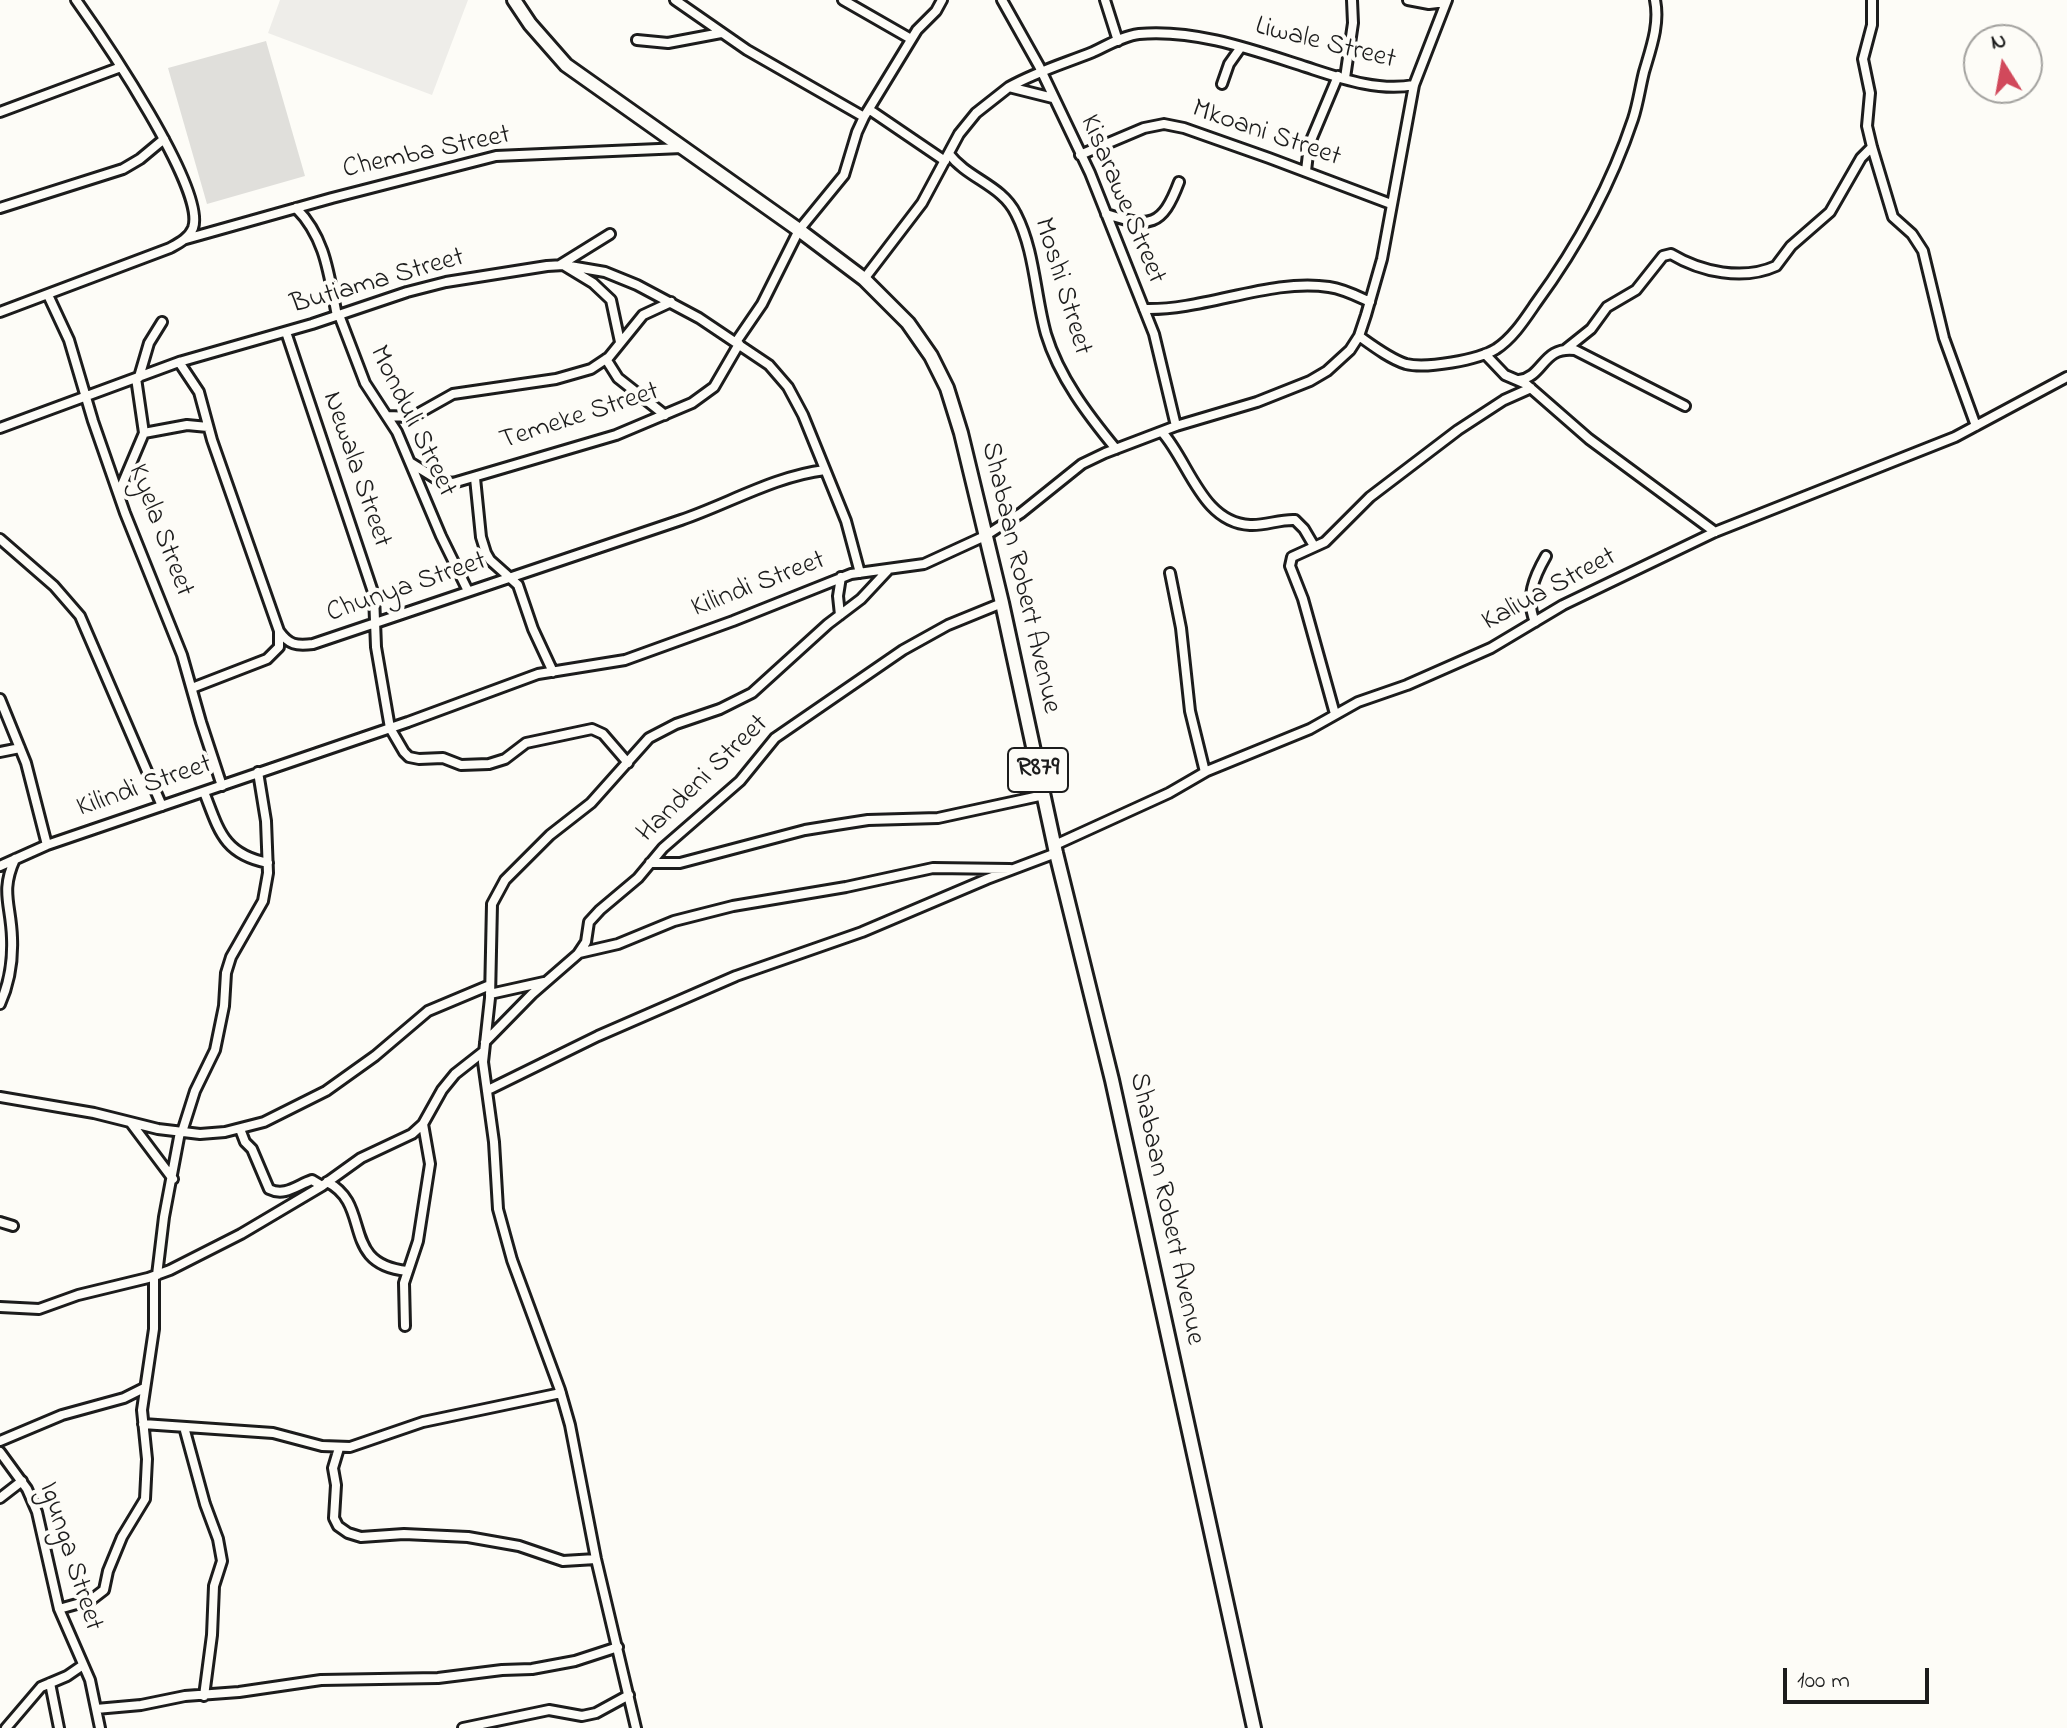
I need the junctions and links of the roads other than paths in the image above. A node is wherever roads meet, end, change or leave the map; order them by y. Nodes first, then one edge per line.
1 (76, 0) edge
2 (514, 0) edge
3 (675, 0) edge
4 (843, 0) edge
5 (942, 0) edge
6 (1002, 0) edge
7 (1105, 0) edge
8 (1352, 0) edge
9 (1408, 0) edge
10 (1655, 0) edge
11 (1872, 0) edge
12 (1446, 1) edge
13 (721, 33) junction
14 (911, 39) junction
15 (637, 40) dead end
16 (1118, 41) junction
17 (1241, 47) junction
18 (121, 67) junction
19 (1041, 70) junction
20 (1342, 77) junction
21 (1222, 84) dead end
22 (1414, 85) junction
23 (1009, 87) junction
24 (1053, 98) junction
25 (0, 112) edge
26 (867, 113) junction
27 (164, 139) junction
28 (1872, 147) junction
29 (683, 148) junction
30 (1080, 155) junction
31 (947, 157) junction
32 (1306, 171) junction
33 (1179, 182) dead end
34 (1391, 204) junction
35 (0, 208) edge
36 (296, 208) junction
37 (1106, 214) junction
38 (799, 230) junction
39 (610, 234) dead end
40 (186, 239) junction
41 (562, 265) junction
42 (864, 279) junction
43 (48, 295) junction
44 (671, 302) junction
45 (1370, 302) junction
46 (1144, 309) junction
47 (0, 312) edge
48 (338, 315) junction
49 (162, 322) dead end
50 (286, 332) junction
51 (1359, 336) junction
52 (620, 342) junction
53 (737, 343) junction
54 (1566, 349) junction
55 (1485, 354) junction
56 (606, 359) junction
57 (179, 362) junction
58 (2067, 377) edge
59 (137, 378) junction
60 (1515, 380) junction
61 (1531, 388) junction
62 (87, 398) junction
63 (1685, 406) dead end
64 (665, 415) junction
65 (388, 416) junction
66 (1176, 426) junction
67 (1976, 426) junction
68 (208, 427) junction
69 (0, 428) edge
70 (1162, 432) junction
71 (144, 433) junction
72 (1116, 449) junction
73 (411, 463) junction
74 (825, 470) junction
75 (475, 478) junction
76 (119, 492) junction
77 (1715, 532) junction
78 (985, 536) junction
79 (0, 539) edge
80 (1314, 546) junction
81 (1546, 556) dead end
82 (531, 569) junction
83 (889, 569) junction
84 (860, 573) junction
85 (1170, 573) dead end
86 (509, 576) junction
87 (841, 577) junction
88 (468, 591) junction
89 (522, 593) junction
90 (1002, 603) junction
91 (840, 615) junction
92 (1535, 622) junction
93 (375, 623) junction
94 (279, 631) junction
95 (553, 672) junction
96 (189, 676) junction
97 (207, 680) junction
98 (192, 688) junction
99 (0, 699) edge
100 (1335, 714) junction
101 (390, 728) junction
102 (20, 748) junction
103 (0, 752) edge
104 (628, 763) junction
105 (258, 772) junction
106 (1205, 772) junction
107 (222, 786) junction
108 (204, 792) junction
109 (1044, 795) junction
110 (162, 806) junction
111 (47, 845) junction
112 (1056, 849) junction
113 (16, 858) junction
114 (268, 863) junction
115 (650, 863) junction
116 (0, 866) edge
117 (1012, 869) junction
118 (578, 954) junction
119 (546, 981) junction
120 (490, 989) junction
121 (0, 1004) edge
122 (483, 1047) junction
123 (488, 1090) junction
124 (0, 1097) edge
125 (131, 1122) junction
126 (423, 1124) junction
127 (240, 1129) junction
128 (181, 1132) junction
129 (173, 1179) junction
130 (325, 1184) junction
131 (0, 1222) edge
132 (13, 1226) dead end
133 (407, 1271) junction
134 (156, 1276) junction
135 (0, 1307) edge
136 (405, 1326) dead end
137 (144, 1388) junction
138 (561, 1393) junction
139 (143, 1424) junction
140 (184, 1427) junction
141 (0, 1441) edge
142 (339, 1448) junction
143 (0, 1452) edge
144 (22, 1481) junction
145 (0, 1498) edge
146 (596, 1559) junction
147 (59, 1609) junction
148 (618, 1647) junction
149 (83, 1665) junction
150 (50, 1683) junction
151 (629, 1695) junction
152 (204, 1696) junction
153 (96, 1709) junction
154 (6, 1728) edge
155 (59, 1728) edge
156 (100, 1728) edge
157 (463, 1728) edge
158 (636, 1728) edge
159 (1254, 1728) edge

1 - 18 street
2 - 29 main road, Shabaan Robert Avenue / R879
3 - 13 street, Moshi Street
4 - 14 street
5 - 14 street, Temeke Street
6 - 19 street, Kisarawe Street
7 - 16 street
8 - 20 street
9 - 12 street
10 - 55 street
11 - 28 street
12 - 22 street, Kilindi Street
13 - 15 street
13 - 26 street, Moshi Street
14 - 26 street, Temeke Street
16 - 17 street, Liwale Street
16 - 19 street, Liwale Street
17 - 20 street, Liwale Street
17 - 21 street
18 - 25 street
18 - 27 street
19 - 23 street, Liwale Street
19 - 24 street, Kisarawe Street
20 - 22 street, Liwale Street
20 - 32 street
22 - 34 street, Kilindi Street
23 - 24 street
23 - 31 street
24 - 30 street, Kisarawe Street
26 - 31 street, Moshi Street
26 - 38 street, Temeke Street
27 - 35 street
27 - 40 street
28 - 54 street
28 - 67 street
29 - 36 street, Chemba Street
29 - 38 main road, Shabaan Robert Avenue / R879
30 - 32 street, Mkoani Street
30 - 37 street, Kisarawe Street
31 - 42 street
31 - 72 street, Moshi Street
32 - 34 street, Mkoani Street
33 - 37 street
34 - 45 street, Kilindi Street
36 - 40 street, Chemba Street
36 - 48 street, Monduli Street
37 - 46 street, Kisarawe Street
38 - 42 main road, Shabaan Robert Avenue / R879
38 - 53 street, Temeke Street
39 - 41 street
40 - 43 street, Chemba Street
41 - 44 street, Butiama Street
41 - 48 street, Butiama Street
41 - 52 street
42 - 78 main road, Shabaan Robert Avenue / R879
43 - 47 street, Chemba Street
43 - 62 street, Kyela Street
44 - 52 street
44 - 53 street, Butiama Street
45 - 46 street
45 - 51 street, Kilindi Street
46 - 66 street, Kisarawe Street
48 - 50 street, Butiama Street
48 - 65 street, Monduli Street
49 - 59 street
50 - 57 street, Butiama Street
50 - 93 street, Newala Street
51 - 55 street
51 - 66 street, Kilindi Street
52 - 56 street
53 - 64 street, Temeke Street
53 - 74 street, Butiama Street
54 - 60 street
54 - 63 street
55 - 60 street
56 - 64 street
56 - 65 street
57 - 59 street, Butiama Street
57 - 68 street
58 - 67 street, Kaliua Street
59 - 62 street, Butiama Street
59 - 71 street
60 - 61 street
61 - 77 street
61 - 80 street
62 - 69 street, Butiama Street
62 - 76 street, Kyela Street
64 - 75 street, Temeke Street
65 - 73 street, Monduli Street
66 - 70 street, Kilindi Street
67 - 77 street, Kaliua Street
68 - 71 street
68 - 94 street
70 - 72 street, Kilindi Street
70 - 80 street
71 - 76 street
72 - 78 street, Kilindi Street
73 - 75 street, Temeke Street
73 - 88 street, Monduli Street
74 - 82 street, Chunya Street
74 - 84 street, Butiama Street
75 - 86 street
76 - 96 street, Kyela Street
77 - 92 street, Kaliua Street
78 - 83 street, Kilindi Street
78 - 90 main road, Shabaan Robert Avenue / R879
79 - 110 street
80 - 100 street
81 - 92 street
82 - 86 street, Chunya Street
82 - 89 street
83 - 84 street, Kilindi Street
83 - 91 street
84 - 87 street, Kilindi Street
85 - 106 street
86 - 88 street, Chunya Street
86 - 89 street
87 - 91 street
87 - 95 street, Kilindi Street
88 - 93 street, Chunya Street
89 - 95 street
90 - 109 main road, Shabaan Robert Avenue / R879
90 - 115 street, Handeni Street
91 - 104 street
92 - 100 street, Kaliua Street
93 - 94 street, Chunya Street
93 - 101 street, Newala Street
94 - 97 street
95 - 101 street, Kilindi Street
96 - 97 street
96 - 98 street, Kyela Street
97 - 98 street
98 - 107 street, Kyela Street
99 - 102 street
100 - 106 street, Kaliua Street
101 - 104 street
101 - 105 street, Kilindi Street
102 - 103 street
102 - 111 street
104 - 120 street
105 - 107 street, Kilindi Street
105 - 114 street
106 - 112 street, Kaliua Street
107 - 108 street, Kilindi Street
108 - 110 street, Kilindi Street
108 - 114 street
109 - 112 main road, Shabaan Robert Avenue / R879
109 - 115 street
110 - 111 street, Kilindi Street
111 - 113 street, Kilindi Street
112 - 117 street, Kaliua Street
112 - 159 main road, Shabaan Robert Avenue / R879
113 - 116 street, Kilindi Street
113 - 121 street
114 - 128 street
115 - 118 street, Handeni Street
117 - 118 street
117 - 123 street, Kaliua Street
118 - 119 street, Handeni Street
119 - 120 street
119 - 122 street, Handeni Street
120 - 122 street
120 - 127 street
122 - 123 street
122 - 126 street, Handeni Street
123 - 138 street
124 - 125 street
125 - 128 street
125 - 129 street
126 - 130 street
126 - 133 street
127 - 128 street
127 - 130 street
128 - 129 street
129 - 134 street
130 - 133 street
130 - 134 street
131 - 132 street
133 - 136 street
134 - 135 street
134 - 137 street
137 - 139 street
137 - 141 street
138 - 142 street
138 - 146 street
139 - 140 street
139 - 147 street
140 - 142 street
140 - 152 street
142 - 146 street
143 - 144 street, Igunga Street
144 - 145 street
144 - 147 street, Igunga Street
146 - 148 street
147 - 149 street, Igunga Street
148 - 151 street
148 - 152 street
149 - 150 street
149 - 153 street, Igunga Street
150 - 154 street
150 - 155 street
151 - 157 street
151 - 158 street
152 - 153 street
153 - 156 street, Igunga Street

